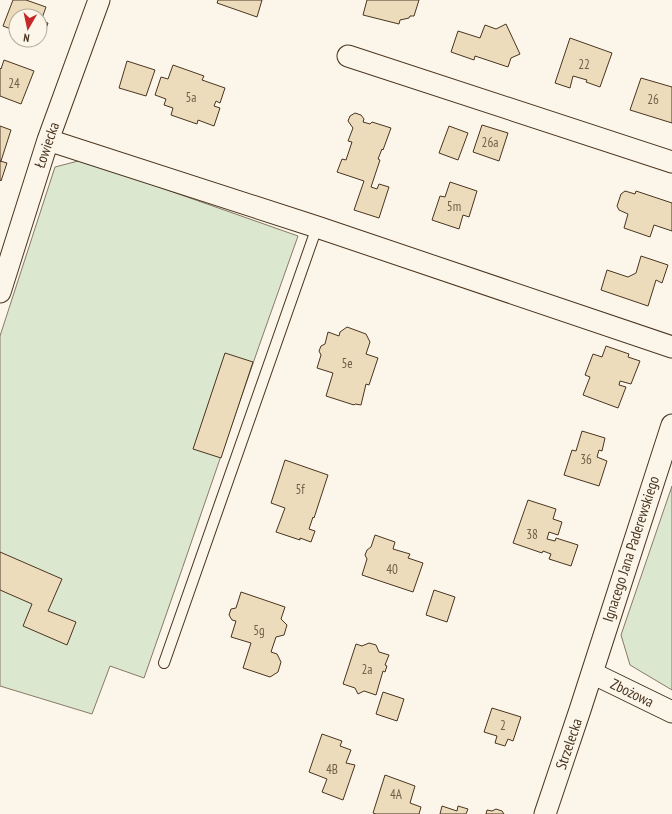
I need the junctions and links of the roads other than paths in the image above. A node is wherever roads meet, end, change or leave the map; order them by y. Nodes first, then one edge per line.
1 (99, 0) edge
2 (348, 56) dead end
3 (48, 140) junction
4 (672, 162) edge
5 (317, 227) junction
6 (0, 292) edge
7 (672, 347) edge
8 (672, 425) edge
9 (164, 663) dead end
10 (592, 673) junction
11 (672, 712) edge
12 (545, 814) edge

1 - 3 street, Łowiecka
2 - 4 street
3 - 5 street
3 - 6 street, Łowiecka
5 - 7 street
5 - 9 lane
8 - 10 street, Ignacego Jana Paderewskiego
10 - 11 street, Zbożowa
10 - 12 street, Strzelecka

